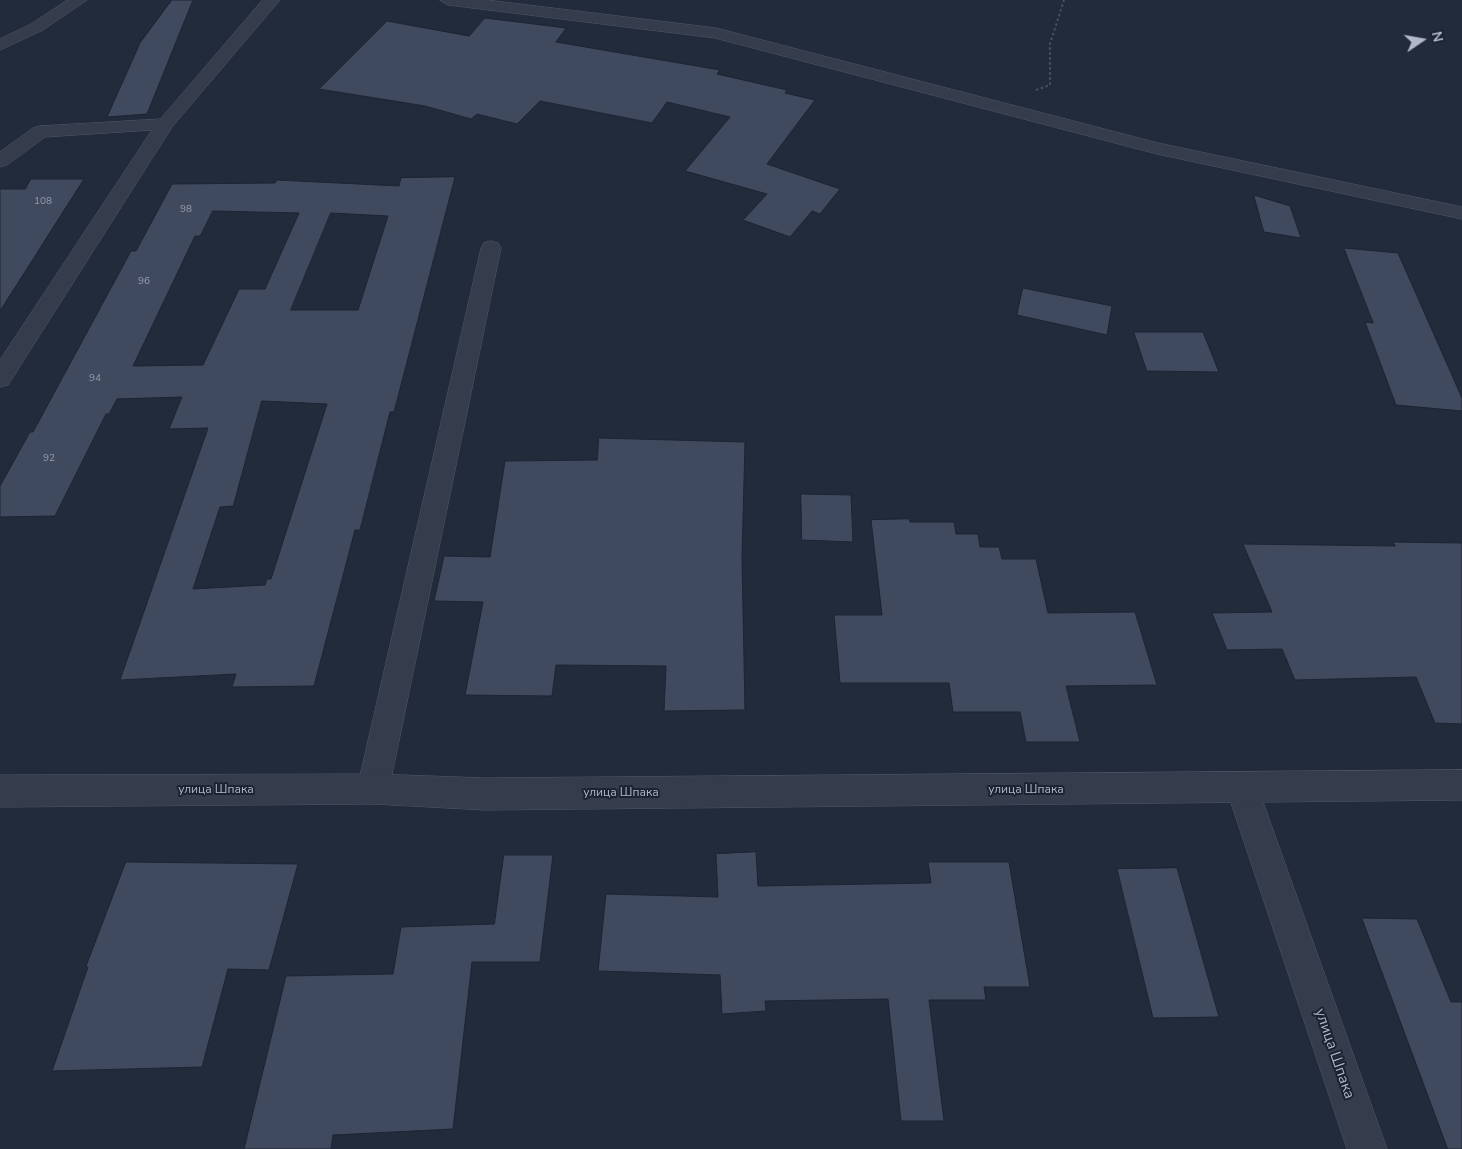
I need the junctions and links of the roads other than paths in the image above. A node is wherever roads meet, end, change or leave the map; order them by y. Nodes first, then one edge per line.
1 (78, 0) edge
2 (448, 0) edge
3 (276, 1) edge
4 (0, 45) edge
5 (165, 124) junction
6 (0, 161) edge
7 (1462, 213) edge
8 (492, 248) dead end
9 (0, 380) edge
10 (1462, 785) edge
11 (1242, 788) junction
12 (373, 789) junction
13 (0, 791) edge
14 (1367, 1149) edge

1 - 4 street
2 - 7 street
3 - 5 street
5 - 6 street
5 - 9 street
8 - 12 street
10 - 11 street, улица Шпака
11 - 12 street, улица Шпака
11 - 14 street, улица Шпака
12 - 13 street, улица Шпака

